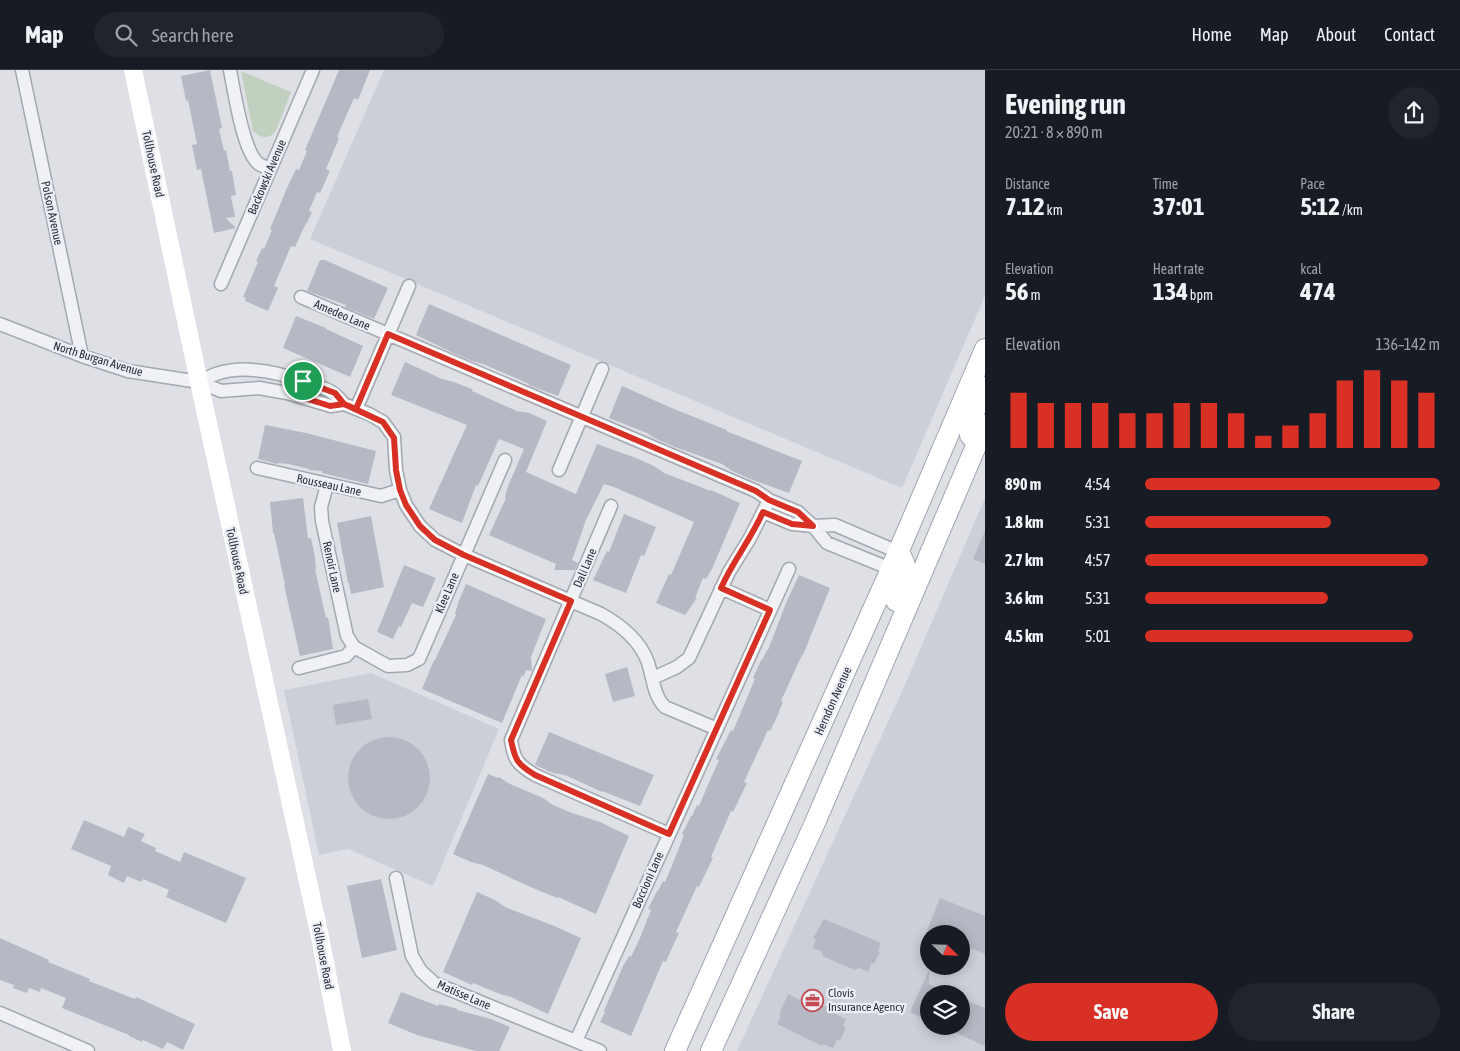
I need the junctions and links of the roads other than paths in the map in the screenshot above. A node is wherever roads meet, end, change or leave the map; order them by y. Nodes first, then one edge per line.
1 (22, 70) edge
2 (133, 70) edge
3 (230, 70) edge
4 (313, 70) edge
5 (270, 169) junction
6 (222, 284) dead end
7 (409, 286) dead end
8 (301, 297) dead end
9 (0, 324) edge
10 (388, 334) junction
11 (985, 349) edge
12 (82, 356) junction
13 (602, 369) dead end
14 (303, 381) junction
15 (199, 382) junction
16 (985, 387) edge
17 (298, 396) junction
18 (344, 404) junction
19 (356, 409) junction
20 (582, 417) junction
21 (982, 438) edge
22 (505, 460) dead end
23 (257, 468) dead end
24 (559, 470) dead end
25 (327, 485) junction
26 (400, 490) junction
27 (769, 500) junction
28 (611, 506) dead end
29 (763, 512) junction
30 (813, 526) junction
31 (464, 555) junction
32 (895, 561) junction
33 (789, 569) dead end
34 (721, 588) junction
35 (571, 601) junction
36 (770, 610) junction
37 (354, 647) junction
38 (299, 668) dead end
39 (653, 678) junction
40 (717, 729) junction
41 (832, 784) junction
42 (669, 834) junction
43 (396, 878) dead end
44 (0, 1013) edge
45 (576, 1041) junction
46 (88, 1051) edge
47 (342, 1051) edge
48 (600, 1051) edge
49 (675, 1051) edge
50 (711, 1051) edge

1 - 12 street, Polson Avenue
2 - 15 street, Tollhouse Road
3 - 5 street
4 - 5 street, Backowski Avenue
5 - 6 street, Backowski Avenue
7 - 10 street
8 - 10 street, Amedeo Lane
9 - 12 street, North Burgan Avenue
10 - 19 street
10 - 20 street, Amedeo Lane
11 - 32 main road, Herndon Avenue
12 - 15 street, North Burgan Avenue
13 - 20 street
14 - 15 street
14 - 17 street
14 - 18 street
15 - 17 street, North Burgan Avenue
15 - 47 street, Tollhouse Road
16 - 21 main road
17 - 18 street, North Burgan Avenue
18 - 19 street
19 - 26 street
20 - 24 street
20 - 27 street, Amedeo Lane
21 - 41 main road
22 - 31 street, Klee Lane
23 - 25 street, Rousseau Lane
25 - 26 street, Rousseau Lane
25 - 37 street, Renoir Lane
26 - 31 street
27 - 29 street
27 - 30 street, Amedeo Lane
28 - 35 street, Dali Lane
29 - 30 street
29 - 34 street
30 - 32 street
30 - 32 street, Amedeo Lane
31 - 35 street
31 - 37 street, Klee Lane
32 - 41 main road
32 - 49 main road, Herndon Avenue
33 - 36 street, Boccioni Lane
34 - 36 street
34 - 39 street
35 - 39 street
35 - 42 street, Dali Lane
36 - 40 street, Boccioni Lane
37 - 38 street
39 - 40 street
40 - 42 street, Boccioni Lane
41 - 50 main road
42 - 45 street, Boccioni Lane
43 - 45 street, Matisse Lane
44 - 46 street
45 - 48 street, Matisse Lane

